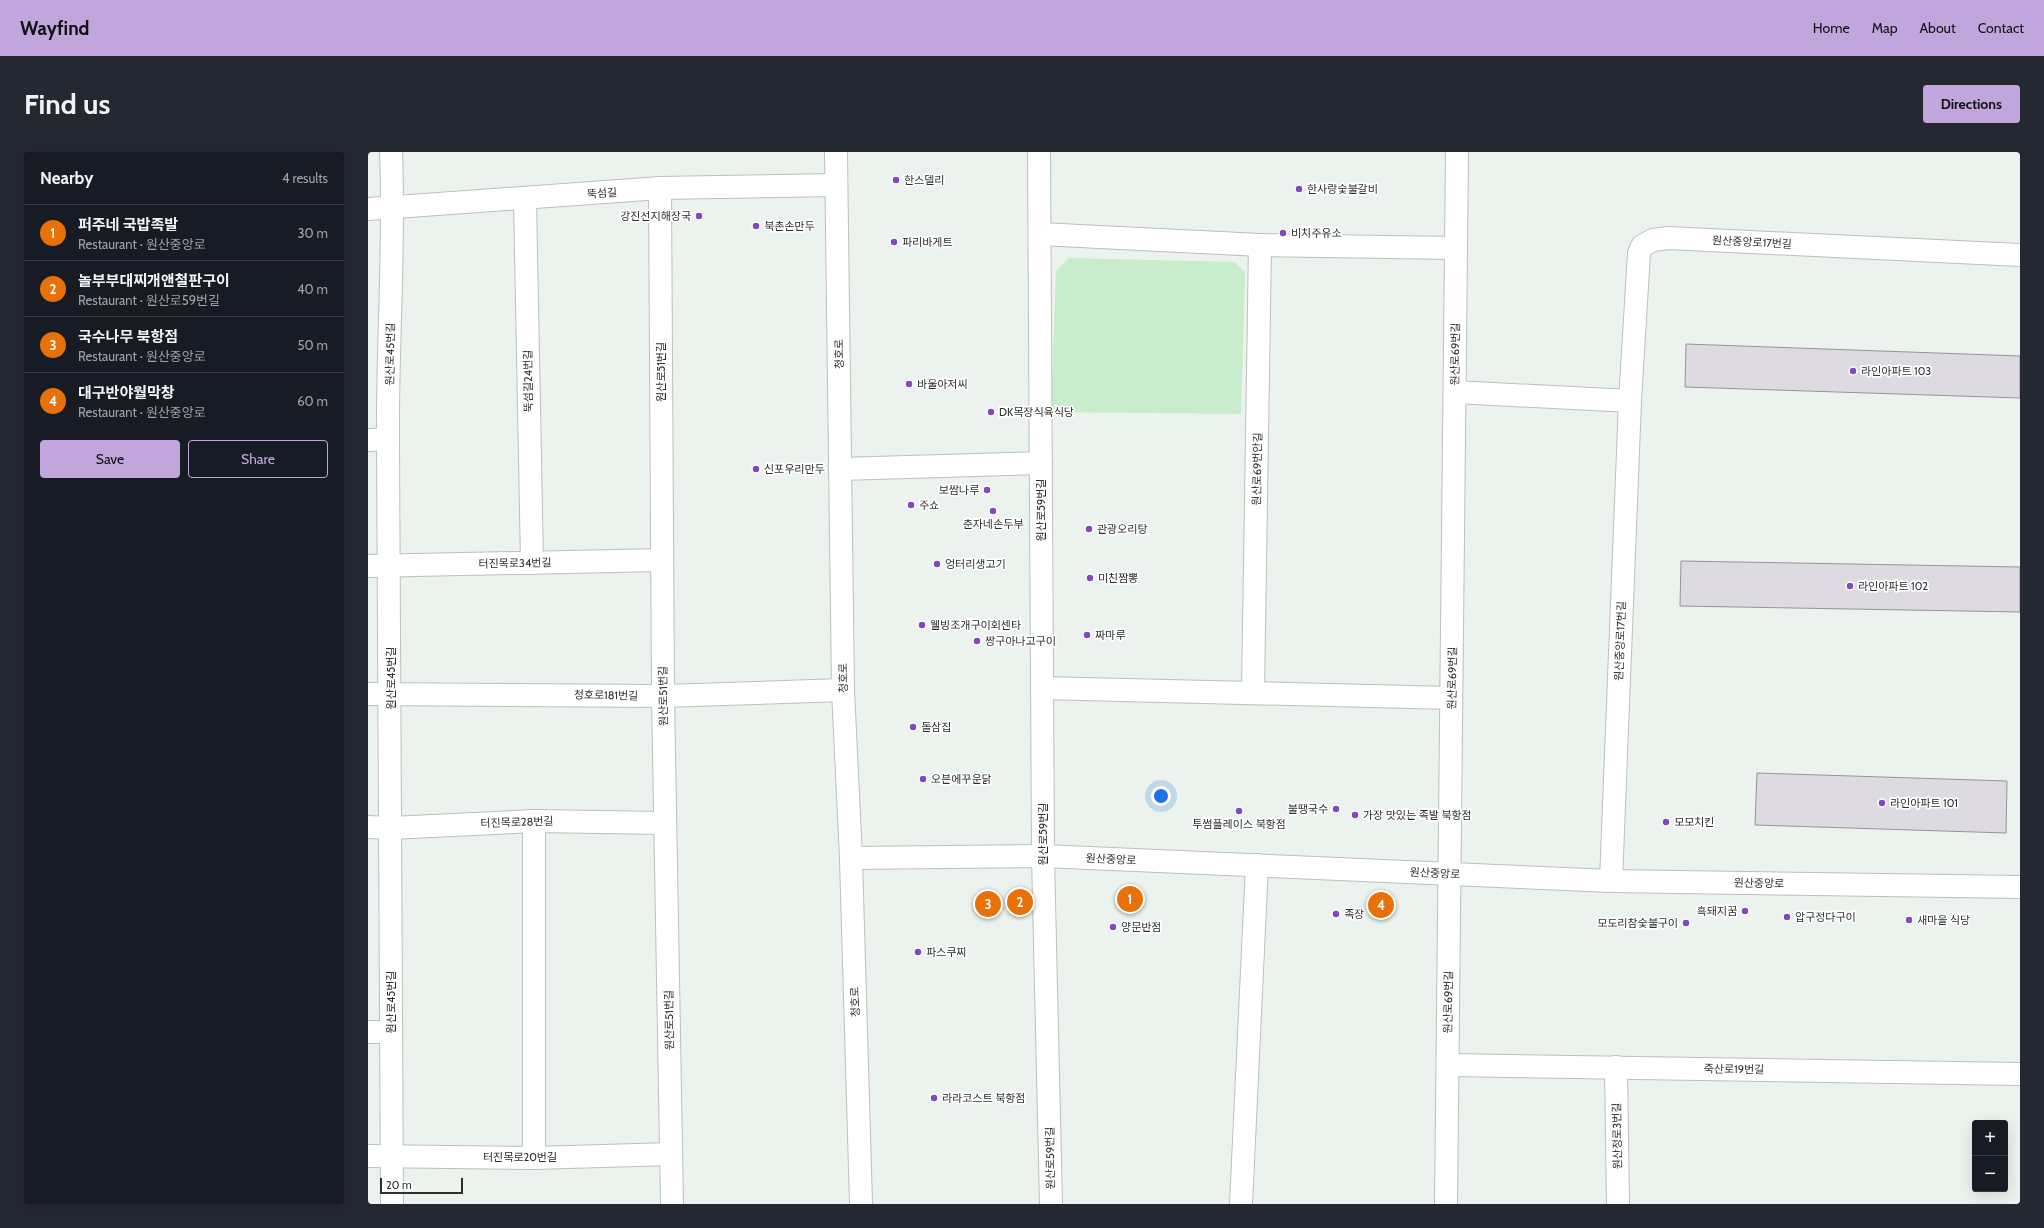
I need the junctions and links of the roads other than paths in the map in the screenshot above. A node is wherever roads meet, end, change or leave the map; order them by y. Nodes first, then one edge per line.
1 (391, 152) edge
2 (836, 152) edge
3 (1039, 152) edge
4 (1458, 152) edge
5 (836, 185) junction
6 (660, 188) junction
7 (525, 199) junction
8 (394, 208) junction
9 (368, 210) edge
10 (1040, 234) junction
11 (1260, 244) junction
12 (1456, 248) junction
13 (2020, 256) edge
14 (1455, 392) junction
15 (1630, 401) junction
16 (378, 440) edge
17 (1041, 463) junction
18 (840, 469) junction
19 (662, 560) junction
20 (532, 563) junction
21 (391, 565) junction
22 (368, 566) edge
23 (1042, 688) junction
24 (843, 690) junction
25 (1253, 692) junction
26 (391, 693) junction
27 (368, 694) edge
28 (663, 696) junction
29 (1451, 698) junction
30 (534, 820) junction
31 (665, 823) junction
32 (368, 827) edge
33 (392, 828) junction
34 (1043, 856) junction
35 (850, 858) junction
36 (1257, 865) junction
37 (1450, 874) junction
38 (1611, 881) junction
39 (2020, 887) edge
40 (368, 1032) edge
41 (391, 1032) junction
42 (1448, 1065) junction
43 (1616, 1067) junction
44 (2020, 1074) edge
45 (671, 1154) junction
46 (368, 1156) edge
47 (392, 1156) junction
48 (534, 1158) junction
49 (392, 1204) edge
50 (672, 1204) edge
51 (861, 1204) edge
52 (1051, 1204) edge
53 (1241, 1204) edge
54 (1446, 1204) edge
55 (1618, 1204) edge

1 - 8 street, 원산로45번길
2 - 5 street, 청호로
3 - 10 street, 원산로59번길
4 - 12 street, 원산로69번길
5 - 6 street, 뚝섬길
5 - 18 street, 청호로
6 - 7 street, 뚝섬길
6 - 19 street, 원산로51번길
7 - 8 street, 뚝섬길
7 - 20 street, 뚝섬길24번길
8 - 9 street, 뚝섬길
8 - 16 street, 원산로45번길
10 - 11 street
10 - 17 street, 원산로59번길
11 - 12 street
11 - 25 street, 원산로69번안길
12 - 14 street, 원산로69번길
13 - 15 street, 원산중앙로17번길
14 - 15 street
14 - 29 street, 원산로69번길
15 - 38 street, 원산중앙로17번길
16 - 21 street, 원산로45번길
17 - 18 street, 원산로59번길
17 - 23 street, 원산로59번길
18 - 24 street, 청호로
19 - 20 street, 터진목로34번길
19 - 28 street, 원산로51번길
20 - 21 street, 터진목로34번길
21 - 22 street, 터진목로34번길
21 - 26 street, 원산로45번길
23 - 25 street
23 - 34 street, 원산로59번길
24 - 28 street, 청호로181번길
24 - 35 street, 청호로
25 - 29 street
26 - 27 street, 청호로181번길
26 - 28 street, 청호로181번길
26 - 33 street, 원산로45번길
28 - 31 street, 원산로51번길
29 - 37 street, 원산로69번길
30 - 31 street, 터진목로28번길
30 - 33 street, 터진목로28번길
30 - 48 street
31 - 45 street, 원산로51번길
32 - 33 street, 터진목로28번길
33 - 41 street, 원산로45번길
34 - 35 street, 원산중앙로
34 - 36 street, 원산중앙로
34 - 52 street, 원산로59번길
35 - 51 street, 청호로
36 - 37 street, 원산중앙로
36 - 53 street
37 - 38 street, 원산중앙로
37 - 42 street, 원산로69번길
38 - 39 street, 원산중앙로
40 - 41 street
41 - 47 street, 원산로45번길
42 - 43 street, 죽산로19번길
42 - 54 street, 원산로69번길
43 - 44 street, 죽산로19번길
43 - 55 street, 원산정로3번길
45 - 48 street, 터진목로20번길
45 - 50 street, 원산로51번길
46 - 47 street, 터진목로20번길
47 - 48 street, 터진목로20번길
47 - 49 street, 원산로45번길

